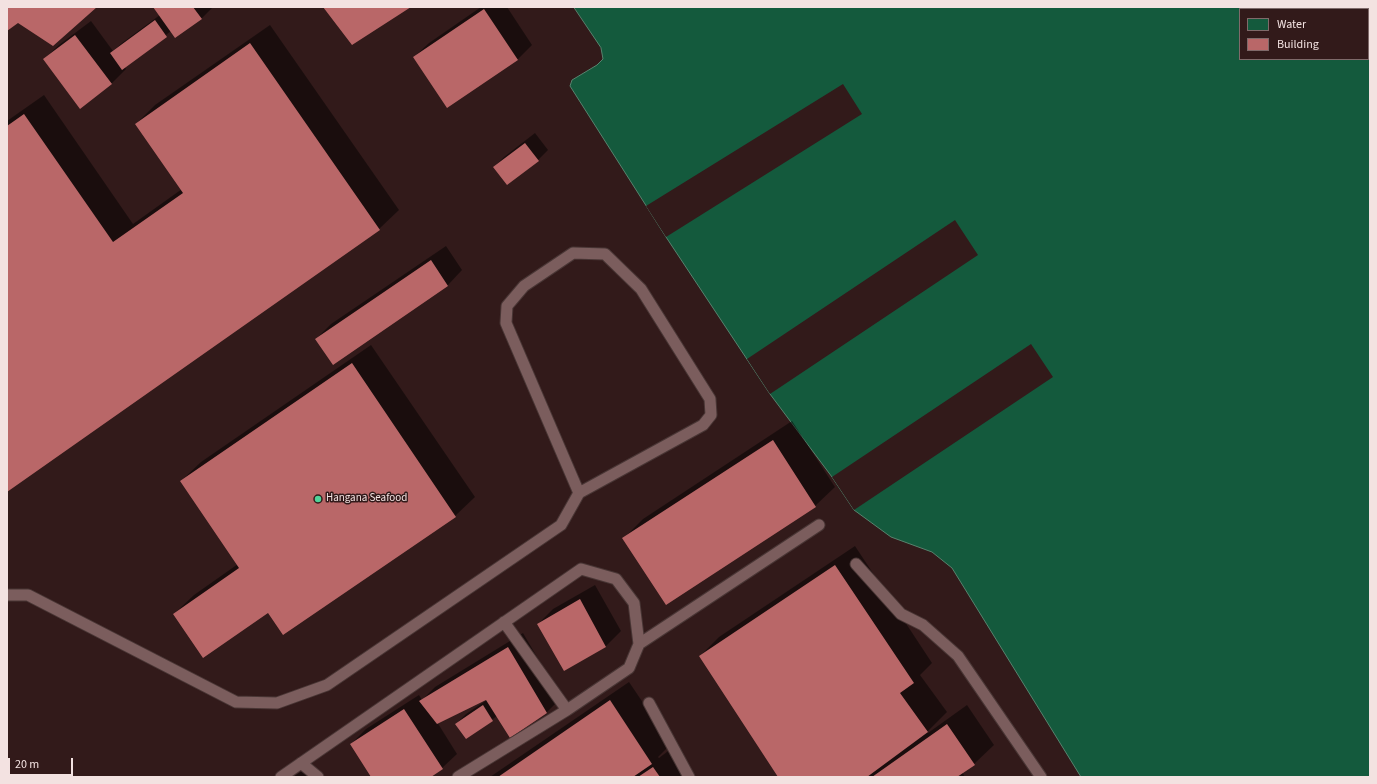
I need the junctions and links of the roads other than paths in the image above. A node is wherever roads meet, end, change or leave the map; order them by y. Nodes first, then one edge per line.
1 (580, 493) junction
2 (819, 525) dead end
3 (856, 564) dead end
4 (7, 595) edge
5 (504, 622) junction
6 (639, 644) junction
7 (649, 703) dead end
8 (567, 710) junction
9 (301, 763) junction
10 (281, 777) edge
11 (318, 777) edge
12 (458, 777) edge
13 (689, 777) edge
14 (1041, 777) edge

1 - 1 lane
1 - 4 lane
2 - 6 lane
3 - 14 lane
5 - 6 lane
5 - 8 lane
5 - 9 lane
6 - 8 lane
7 - 13 lane
8 - 12 lane
9 - 10 lane
9 - 11 lane

